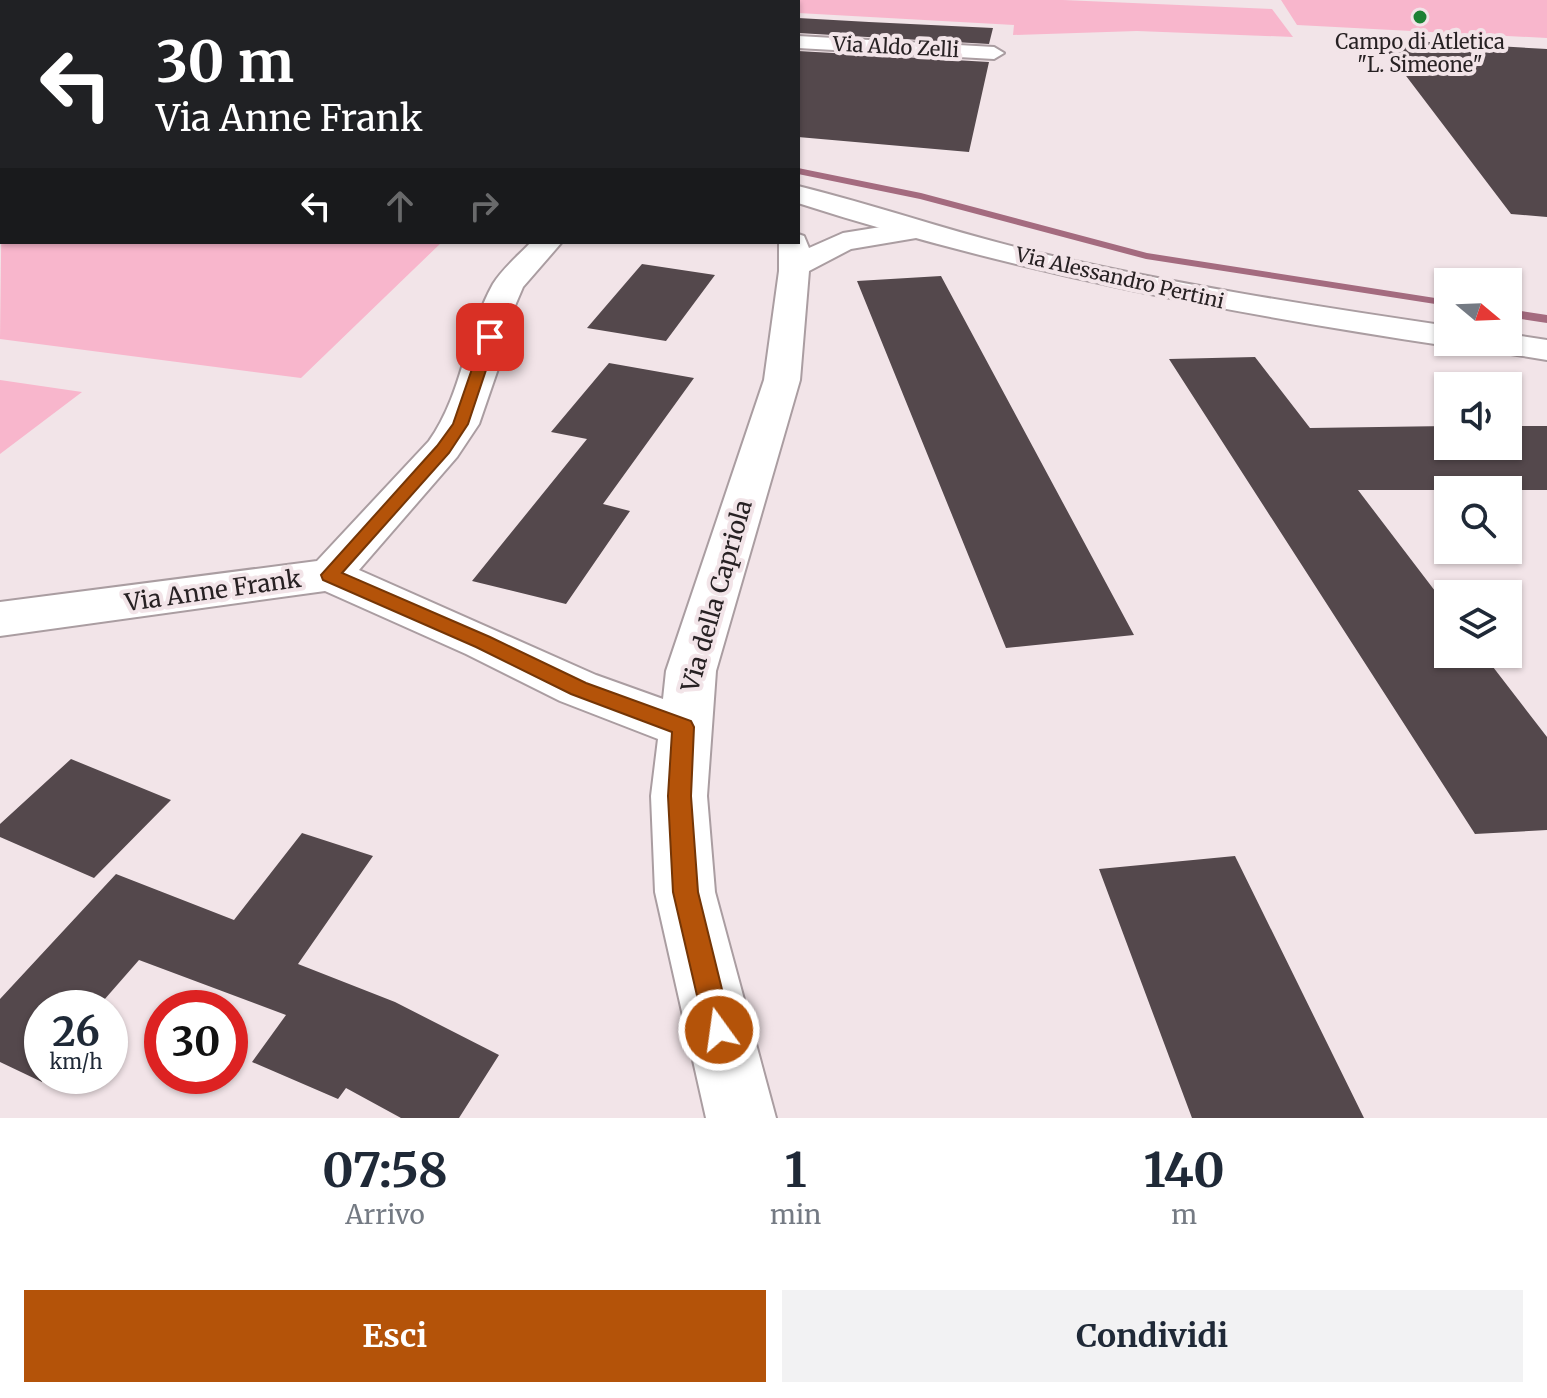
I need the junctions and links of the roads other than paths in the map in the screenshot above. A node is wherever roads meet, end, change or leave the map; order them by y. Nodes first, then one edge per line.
1 (800, 42) edge
2 (994, 53) dead end
3 (800, 194) edge
4 (800, 195) edge
5 (912, 231) junction
6 (545, 244) edge
7 (794, 254) edge
8 (1434, 314) edge
9 (1522, 326) edge
10 (1547, 329) edge
11 (1434, 334) edge
12 (1522, 346) edge
13 (1547, 350) edge
14 (330, 575) junction
15 (0, 619) edge
16 (683, 727) junction
17 (741, 1118) edge

1 - 2 street, Via Aldo Zelli
3 - 8 street, Via Alessandro Pertini
4 - 5 street, Via Alessandro Pertini
5 - 7 street
5 - 11 street, Via Alessandro Pertini
6 - 14 street
7 - 16 street, Via della Capriola
9 - 10 street
12 - 13 street
14 - 15 street, Via Anne Frank
14 - 16 street, Via Anne Frank
16 - 17 street, Via della Capriola

